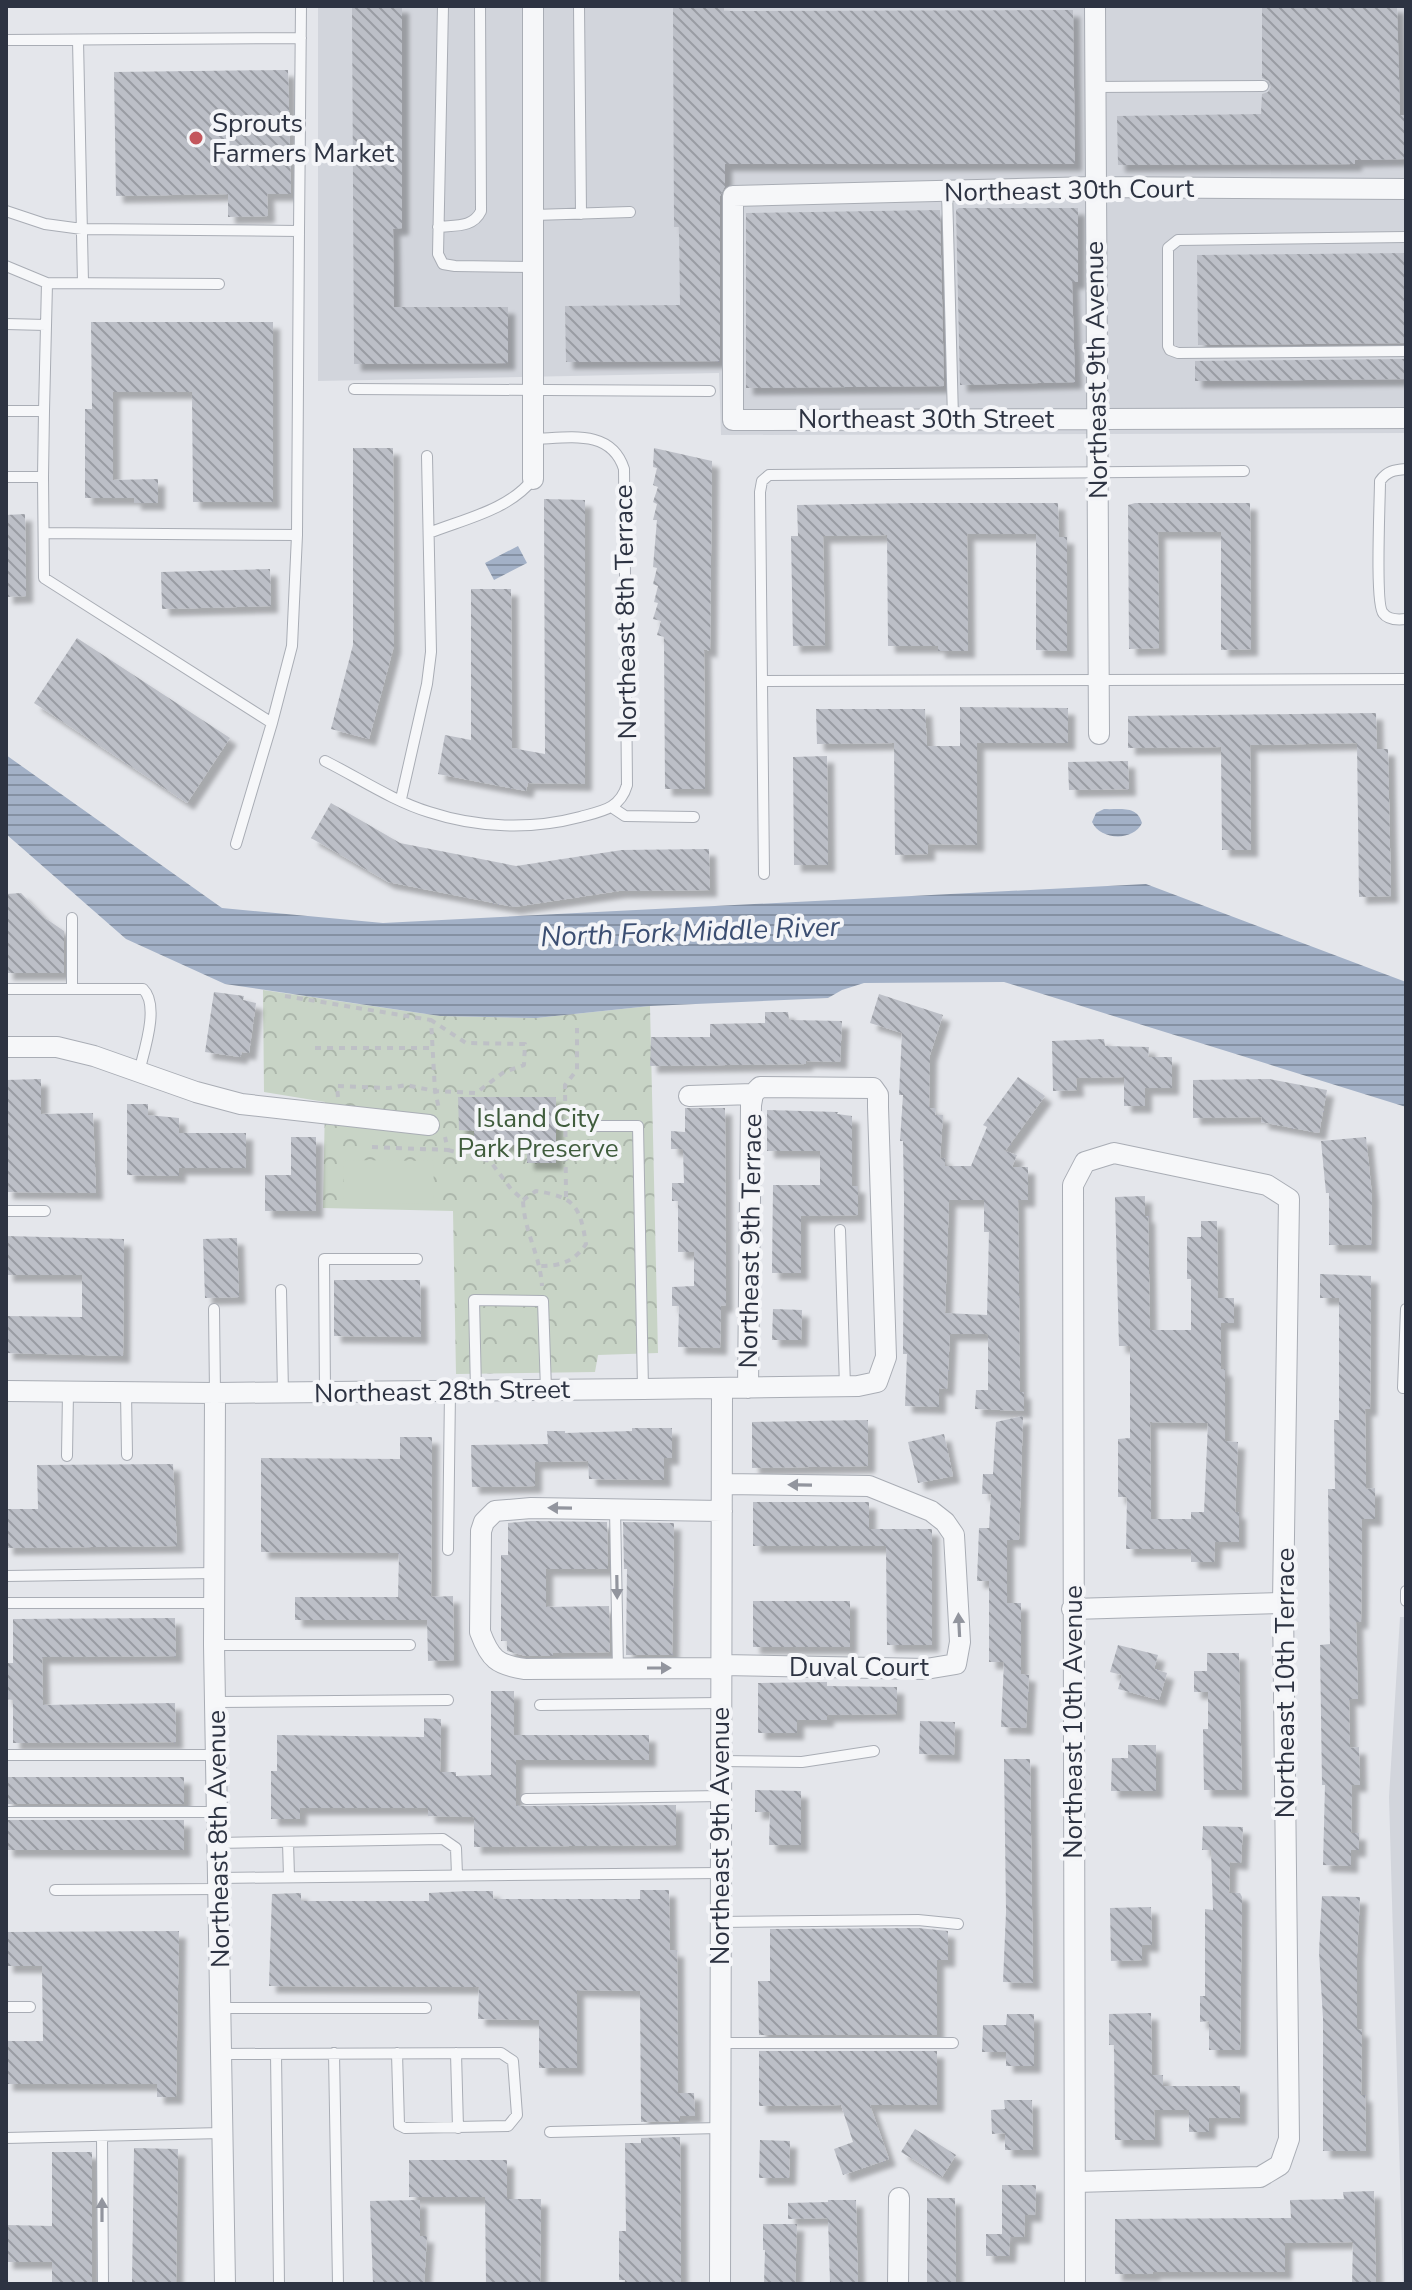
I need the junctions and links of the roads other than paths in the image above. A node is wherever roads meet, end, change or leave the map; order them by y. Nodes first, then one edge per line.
1 (301, 6) edge
2 (443, 6) edge
3 (480, 6) edge
4 (533, 6) edge
5 (579, 6) edge
6 (1095, 6) edge
7 (301, 38) junction
8 (6, 40) edge
9 (78, 40) junction
10 (1263, 86) dead end
11 (1095, 87) junction
12 (1094, 187) junction
13 (1406, 189) edge
14 (947, 191) junction
15 (6, 211) edge
16 (630, 212) dead end
17 (581, 214) junction
18 (534, 215) junction
19 (438, 227) junction
20 (82, 229) junction
21 (299, 231) junction
22 (1406, 237) edge
23 (6, 266) edge
24 (535, 267) junction
25 (47, 283) junction
26 (83, 283) junction
27 (219, 284) dead end
28 (6, 324) edge
29 (46, 325) junction
30 (1406, 351) edge
31 (354, 389) dead end
32 (533, 390) junction
33 (710, 391) dead end
34 (6, 411) edge
35 (44, 411) junction
36 (953, 418) junction
37 (1096, 418) junction
38 (1406, 418) edge
39 (733, 420) joint
40 (533, 439) junction
41 (427, 456) dead end
42 (1406, 469) edge
43 (1244, 471) dead end
44 (1097, 472) junction
45 (6, 477) edge
46 (43, 477) junction
47 (533, 479) joint
48 (44, 533) junction
49 (429, 533) junction
50 (297, 535) junction
51 (1406, 619) edge
52 (1406, 679) edge
53 (1099, 680) junction
54 (762, 681) junction
55 (272, 723) junction
56 (1099, 734) dead end
57 (325, 761) dead end
58 (401, 799) junction
59 (613, 808) junction
60 (694, 817) dead end
61 (236, 844) dead end
62 (764, 874) dead end
63 (72, 918) dead end
64 (72, 988) junction
65 (6, 989) edge
66 (6, 1047) edge
67 (139, 1072) junction
68 (753, 1094) junction
69 (689, 1096) dead end
70 (429, 1125) dead end
71 (592, 1126) dead end
72 (1289, 1199) joint
73 (6, 1211) edge
74 (45, 1211) dead end
75 (840, 1230) dead end
76 (417, 1259) dead end
77 (281, 1290) dead end
78 (214, 1309) dead end
79 (1406, 1309) edge
80 (877, 1382) joint
81 (845, 1386) junction
82 (722, 1388) junction
83 (748, 1388) junction
84 (1406, 1388) edge
85 (643, 1389) junction
86 (546, 1390) junction
87 (6, 1391) edge
88 (450, 1391) junction
89 (476, 1391) junction
90 (68, 1392) junction
91 (126, 1392) junction
92 (325, 1392) junction
93 (215, 1393) junction
94 (283, 1393) junction
95 (127, 1455) dead end
96 (67, 1456) dead end
97 (722, 1484) junction
98 (615, 1509) junction
99 (722, 1511) junction
100 (448, 1550) dead end
101 (214, 1573) junction
102 (6, 1576) edge
103 (1406, 1591) edge
104 (1406, 1601) edge
105 (6, 1603) edge
106 (214, 1603) junction
107 (1283, 1603) junction
108 (1072, 1609) junction
109 (214, 1645) junction
110 (410, 1645) dead end
111 (722, 1666) junction
112 (618, 1669) junction
113 (448, 1700) dead end
114 (216, 1702) junction
115 (721, 1703) junction
116 (540, 1705) dead end
117 (874, 1751) dead end
118 (6, 1755) edge
119 (217, 1755) junction
120 (721, 1761) junction
121 (721, 1796) junction
122 (526, 1799) dead end
123 (6, 1812) edge
124 (217, 1812) junction
125 (288, 1842) junction
126 (217, 1843) junction
127 (720, 1873) junction
128 (457, 1875) junction
129 (289, 1877) junction
130 (218, 1884) junction
131 (55, 1890) dead end
132 (719, 1922) junction
133 (958, 1924) dead end
134 (6, 2007) edge
135 (30, 2007) dead end
136 (220, 2008) junction
137 (426, 2008) dead end
138 (719, 2043) junction
139 (953, 2043) dead end
140 (334, 2053) junction
141 (397, 2053) junction
142 (456, 2053) junction
143 (221, 2054) junction
144 (276, 2054) junction
145 (458, 2128) junction
146 (719, 2128) junction
147 (550, 2132) dead end
148 (222, 2133) junction
149 (102, 2136) junction
150 (6, 2138) edge
151 (1075, 2182) junction
152 (899, 2198) dead end
153 (103, 2284) edge
154 (225, 2284) edge
155 (279, 2284) edge
156 (338, 2284) edge
157 (720, 2284) edge
158 (898, 2284) edge
159 (1075, 2284) edge

1 - 7 lane
2 - 19 lane
3 - 19 lane
4 - 18 street
5 - 17 lane
6 - 11 street, Northeast 9th Avenue
7 - 9 lane
7 - 21 lane
8 - 9 lane
9 - 20 lane
10 - 11 lane
11 - 12 street, Northeast 9th Avenue
12 - 13 street, Northeast 30th Court
12 - 14 street, Northeast 30th Court
12 - 37 street, Northeast 9th Avenue
14 - 36 lane
14 - 39 street, Northeast 30th Court
15 - 20 lane
16 - 17 lane
17 - 18 lane
18 - 24 street
19 - 24 lane
20 - 21 lane
20 - 26 lane
21 - 50 lane
22 - 30 lane
23 - 25 lane
24 - 32 street
25 - 26 lane
25 - 29 lane
26 - 27 lane
28 - 29 lane
29 - 35 lane
31 - 32 lane
32 - 33 lane
32 - 40 street
34 - 35 lane
35 - 46 lane
36 - 37 street, Northeast 30th Street
36 - 39 street, Northeast 30th Street
37 - 38 street, Northeast 30th Street
37 - 44 street, Northeast 9th Avenue
40 - 47 street
40 - 59 lane, Northeast 8th Terrace
41 - 49 lane
42 - 51 lane
43 - 44 lane
44 - 53 street, Northeast 9th Avenue
44 - 54 lane
45 - 46 lane
46 - 48 lane
47 - 49 lane
48 - 50 lane
48 - 55 lane
49 - 58 lane
50 - 55 lane
52 - 53 lane
53 - 54 lane
53 - 56 street, Northeast 9th Avenue
54 - 62 lane
55 - 61 lane
57 - 58 lane
58 - 59 lane
59 - 60 lane
63 - 64 lane
64 - 65 lane
64 - 67 lane
66 - 67 street
67 - 70 street
68 - 69 street, Northeast 9th Terrace
68 - 80 street, Northeast 9th Terrace
68 - 83 street, Northeast 9th Terrace
71 - 85 lane
72 - 107 street, Northeast 10th Terrace
72 - 108 street, Northeast 10th Avenue
73 - 74 lane
75 - 81 lane
76 - 92 lane
77 - 94 lane
78 - 93 lane
79 - 84 lane
80 - 81 street, Northeast 28th Street
81 - 83 street, Northeast 28th Street
82 - 83 street, Northeast 28th Street
82 - 85 street, Northeast 28th Street
82 - 97 street, Northeast 9th Avenue
85 - 86 street, Northeast 28th Street
86 - 89 street, Northeast 28th Street
86 - 89 lane
87 - 90 street, Northeast 28th Street
88 - 89 street, Northeast 28th Street
88 - 92 street, Northeast 28th Street
88 - 100 lane
90 - 91 street, Northeast 28th Street
90 - 96 lane
91 - 93 street, Northeast 28th Street
91 - 95 lane
92 - 94 street, Northeast 28th Street
93 - 94 street, Northeast 28th Street
93 - 101 street, Northeast 8th Avenue
97 - 99 street, Northeast 9th Avenue
111 -> 97 street, Duval Court
98 - 99 street
98 -> 112 lane
98 -> 112 street
99 - 111 street, Northeast 9th Avenue
101 - 102 lane
101 - 106 street, Northeast 8th Avenue
103 - 104 lane
105 - 106 lane
106 - 109 street, Northeast 8th Avenue
107 - 108 street
107 - 151 street, Northeast 10th Terrace
108 - 151 street, Northeast 10th Avenue
109 - 110 lane
109 - 114 street, Northeast 8th Avenue
112 -> 111 street
111 - 115 street, Northeast 9th Avenue
113 - 114 lane
114 - 119 street, Northeast 8th Avenue
115 - 116 lane
115 - 120 street, Northeast 9th Avenue
117 - 120 lane
118 - 119 lane
119 - 124 street, Northeast 8th Avenue
120 - 121 street, Northeast 9th Avenue
121 - 122 lane
121 - 127 street, Northeast 9th Avenue
123 - 124 lane
124 - 126 street, Northeast 8th Avenue
125 - 126 lane
125 - 128 lane
125 - 129 lane
126 - 130 street, Northeast 8th Avenue
127 - 128 lane
127 - 132 street, Northeast 9th Avenue
128 - 129 lane
129 - 130 lane
130 - 131 lane
130 - 136 street, Northeast 8th Avenue
132 - 133 lane
132 - 138 street, Northeast 9th Avenue
134 - 135 lane
136 - 137 lane
136 - 143 street, Northeast 8th Avenue
138 - 139 lane
138 - 146 street, Northeast 9th Avenue
140 - 141 lane
140 - 144 lane
140 - 156 lane
141 - 142 lane
141 - 145 lane
142 - 145 lane
142 - 145 lane
143 - 144 lane
143 - 148 street, Northeast 8th Avenue
144 - 155 lane
146 - 147 lane
146 - 157 street, Northeast 9th Avenue
148 - 149 lane
148 - 154 street, Northeast 8th Avenue
149 - 150 lane
153 -> 149 lane
151 - 159 street, Northeast 10th Avenue
152 - 158 street

